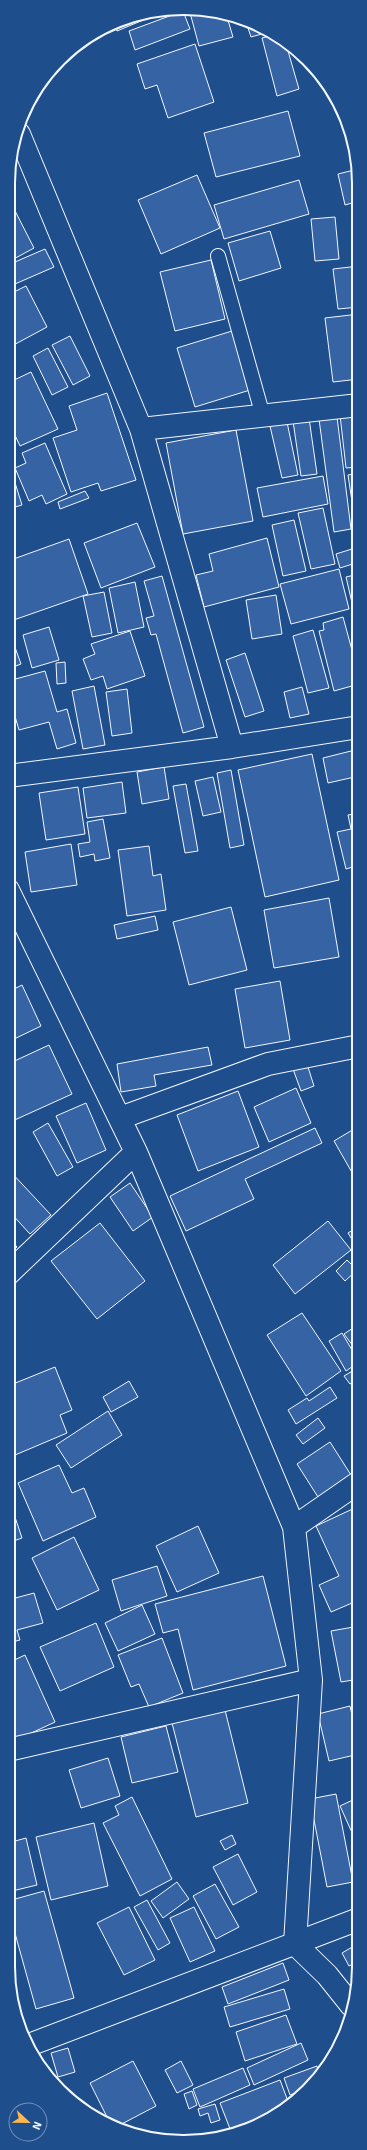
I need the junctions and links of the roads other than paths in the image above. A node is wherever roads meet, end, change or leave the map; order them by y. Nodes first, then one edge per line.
1 (21, 139) edge
2 (218, 256) dead end
3 (352, 406) edge
4 (263, 416) junction
5 (141, 429) junction
6 (352, 728) edge
7 (232, 747) junction
8 (15, 775) edge
9 (15, 904) edge
10 (352, 1047) edge
11 (120, 1118) junction
12 (136, 1152) junction
13 (15, 1267) edge
14 (352, 1487) edge
15 (294, 1527) junction
16 (311, 1680) junction
17 (15, 1748) edge
18 (352, 1922) edge
19 (295, 1944) junction
20 (348, 2002) edge
21 (33, 2043) edge

1 - 5 street
2 - 4 lane
3 - 4 street
4 - 5 street
5 - 7 street
6 - 7 street
7 - 8 street
9 - 11 street
10 - 11 street
11 - 12 street
12 - 13 street
12 - 15 street
14 - 15 street
15 - 16 street
16 - 17 street
16 - 19 street
18 - 19 street
19 - 20 street
19 - 21 street

